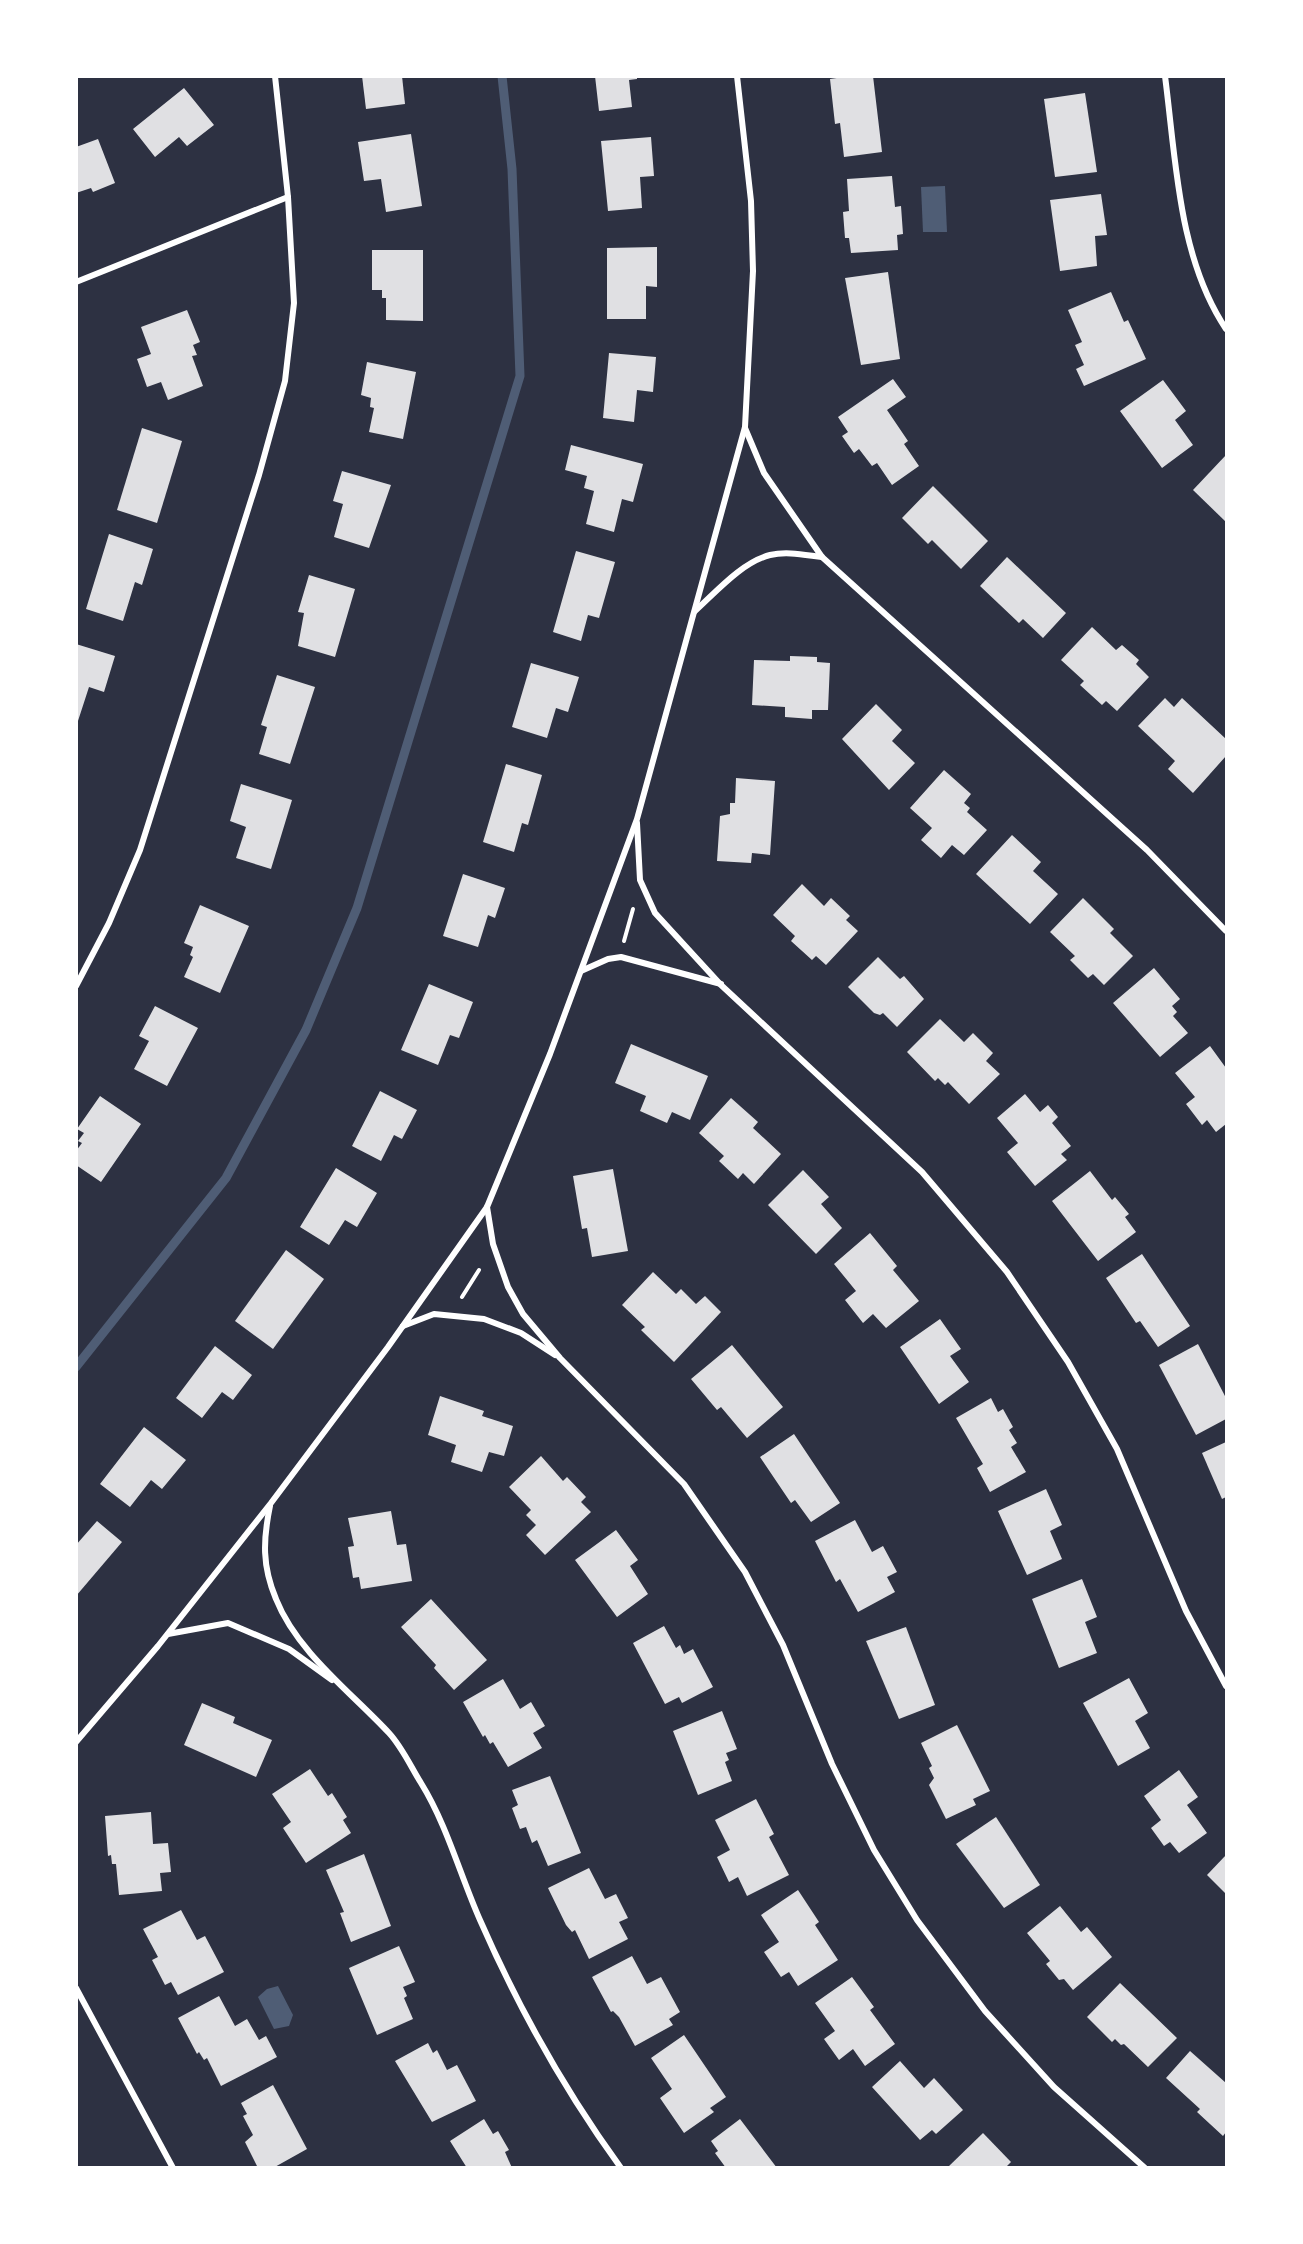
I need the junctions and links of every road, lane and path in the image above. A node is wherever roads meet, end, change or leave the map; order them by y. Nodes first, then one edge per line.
1 (275, 76) edge
2 (1165, 76) edge
3 (738, 78) edge
4 (288, 197) junction
5 (76, 282) edge
6 (1227, 329) edge
7 (745, 427) junction
8 (822, 556) junction
9 (695, 611) junction
10 (637, 819) junction
11 (633, 909) dead end
12 (1227, 931) edge
13 (624, 942) dead end
14 (581, 970) junction
15 (722, 985) junction
16 (76, 986) edge
17 (487, 1207) junction
18 (478, 1270) dead end
19 (462, 1297) dead end
20 (403, 1326) junction
21 (560, 1358) junction
22 (271, 1503) junction
23 (168, 1634) junction
24 (1227, 1686) edge
25 (342, 1687) junction
26 (76, 1742) edge
27 (76, 1988) edge
28 (173, 2168) edge
29 (621, 2168) edge
30 (1145, 2168) edge

1 - 4 street
2 - 6 street
3 - 7 street
4 - 5 street
4 - 16 street
7 - 8 street
7 - 9 street
8 - 9 street
8 - 12 street
9 - 10 street
10 - 14 street
10 - 15 street
11 - 13 path
14 - 15 street
14 - 17 street
15 - 24 street
17 - 20 street
17 - 21 street
18 - 19 path
20 - 21 street
20 - 22 street
21 - 30 street
22 - 23 street
22 - 25 street
23 - 25 street
23 - 26 street
25 - 29 street
27 - 28 street

